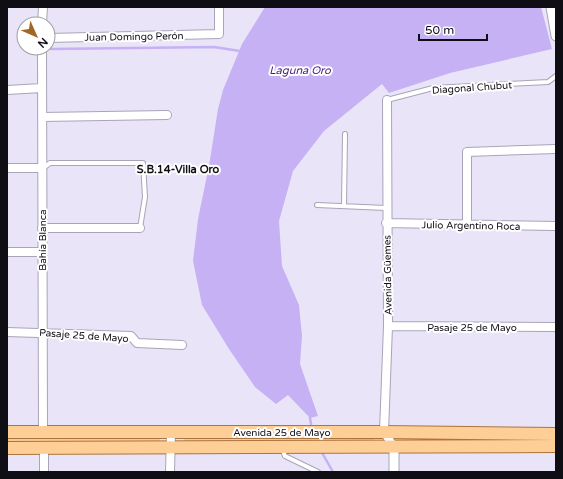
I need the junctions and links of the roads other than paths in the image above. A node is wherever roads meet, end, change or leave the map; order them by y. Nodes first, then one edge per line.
1 (220, 7) edge
2 (551, 7) edge
3 (556, 36) edge
4 (56, 38) edge
5 (42, 56) edge
6 (556, 76) edge
7 (42, 88) junction
8 (7, 90) edge
9 (387, 100) joint
10 (167, 115) dead end
11 (42, 117) junction
12 (345, 134) dead end
13 (556, 149) edge
14 (7, 168) edge
15 (42, 168) junction
16 (317, 205) dead end
17 (344, 206) junction
18 (386, 208) junction
19 (386, 224) junction
20 (467, 226) junction
21 (556, 226) edge
22 (42, 228) junction
23 (140, 228) joint
24 (7, 252) edge
25 (42, 252) junction
26 (388, 326) junction
27 (556, 327) edge
28 (7, 332) edge
29 (42, 332) junction
30 (182, 345) dead end
31 (7, 432) edge
32 (42, 432) junction
33 (171, 432) junction
34 (384, 432) junction
35 (556, 434) edge
36 (556, 446) edge
37 (44, 447) junction
38 (170, 447) junction
39 (394, 447) junction
40 (7, 448) edge
41 (282, 448) junction
42 (44, 472) edge
43 (170, 472) edge
44 (318, 472) edge
45 (394, 472) edge

1 - 4 street, Juan Domingo Perón
2 - 3 street
5 - 7 street, Bahía Blanca
6 - 9 lane, Diagonal Chubut
7 - 8 street
7 - 11 street, Bahía Blanca
9 - 18 street, Avenida Güemes
10 - 11 street
11 - 15 street, Bahía Blanca
12 - 17 lane
13 - 20 street
14 - 15 street
15 - 22 street, Bahía Blanca
15 - 23 lane
16 - 17 lane
17 - 18 lane
18 - 19 street, Avenida Güemes
19 - 20 street, Julio Argentino Roca
19 - 26 street, Avenida Güemes
20 - 21 street, Julio Argentino Roca
22 - 23 street
22 - 25 street, Bahía Blanca
24 - 25 street
25 - 29 street, Bahía Blanca
26 - 27 street, Pasaje 25 de Mayo
26 - 34 street, Avenida Güemes
28 - 29 street, Pasaje 25 de Mayo
29 - 30 street, Pasaje 25 de Mayo
29 - 32 street, Bahía Blanca
31 - 32 main road, Avenida 25 de Mayo
32 - 33 main road, Avenida 25 de Mayo
33 - 34 main road, Avenida 25 de Mayo
33 - 38 street
34 - 35 main road, Avenida 25 de Mayo
34 - 39 street
36 - 39 main road, Avenida 25 de Mayo
37 - 38 main road, Avenida 25 de Mayo
37 - 40 main road, Avenida 25 de Mayo
37 - 42 street
38 - 41 main road, Avenida 25 de Mayo
38 - 43 street
39 - 41 main road, Avenida 25 de Mayo
39 - 45 street
41 - 44 lane

